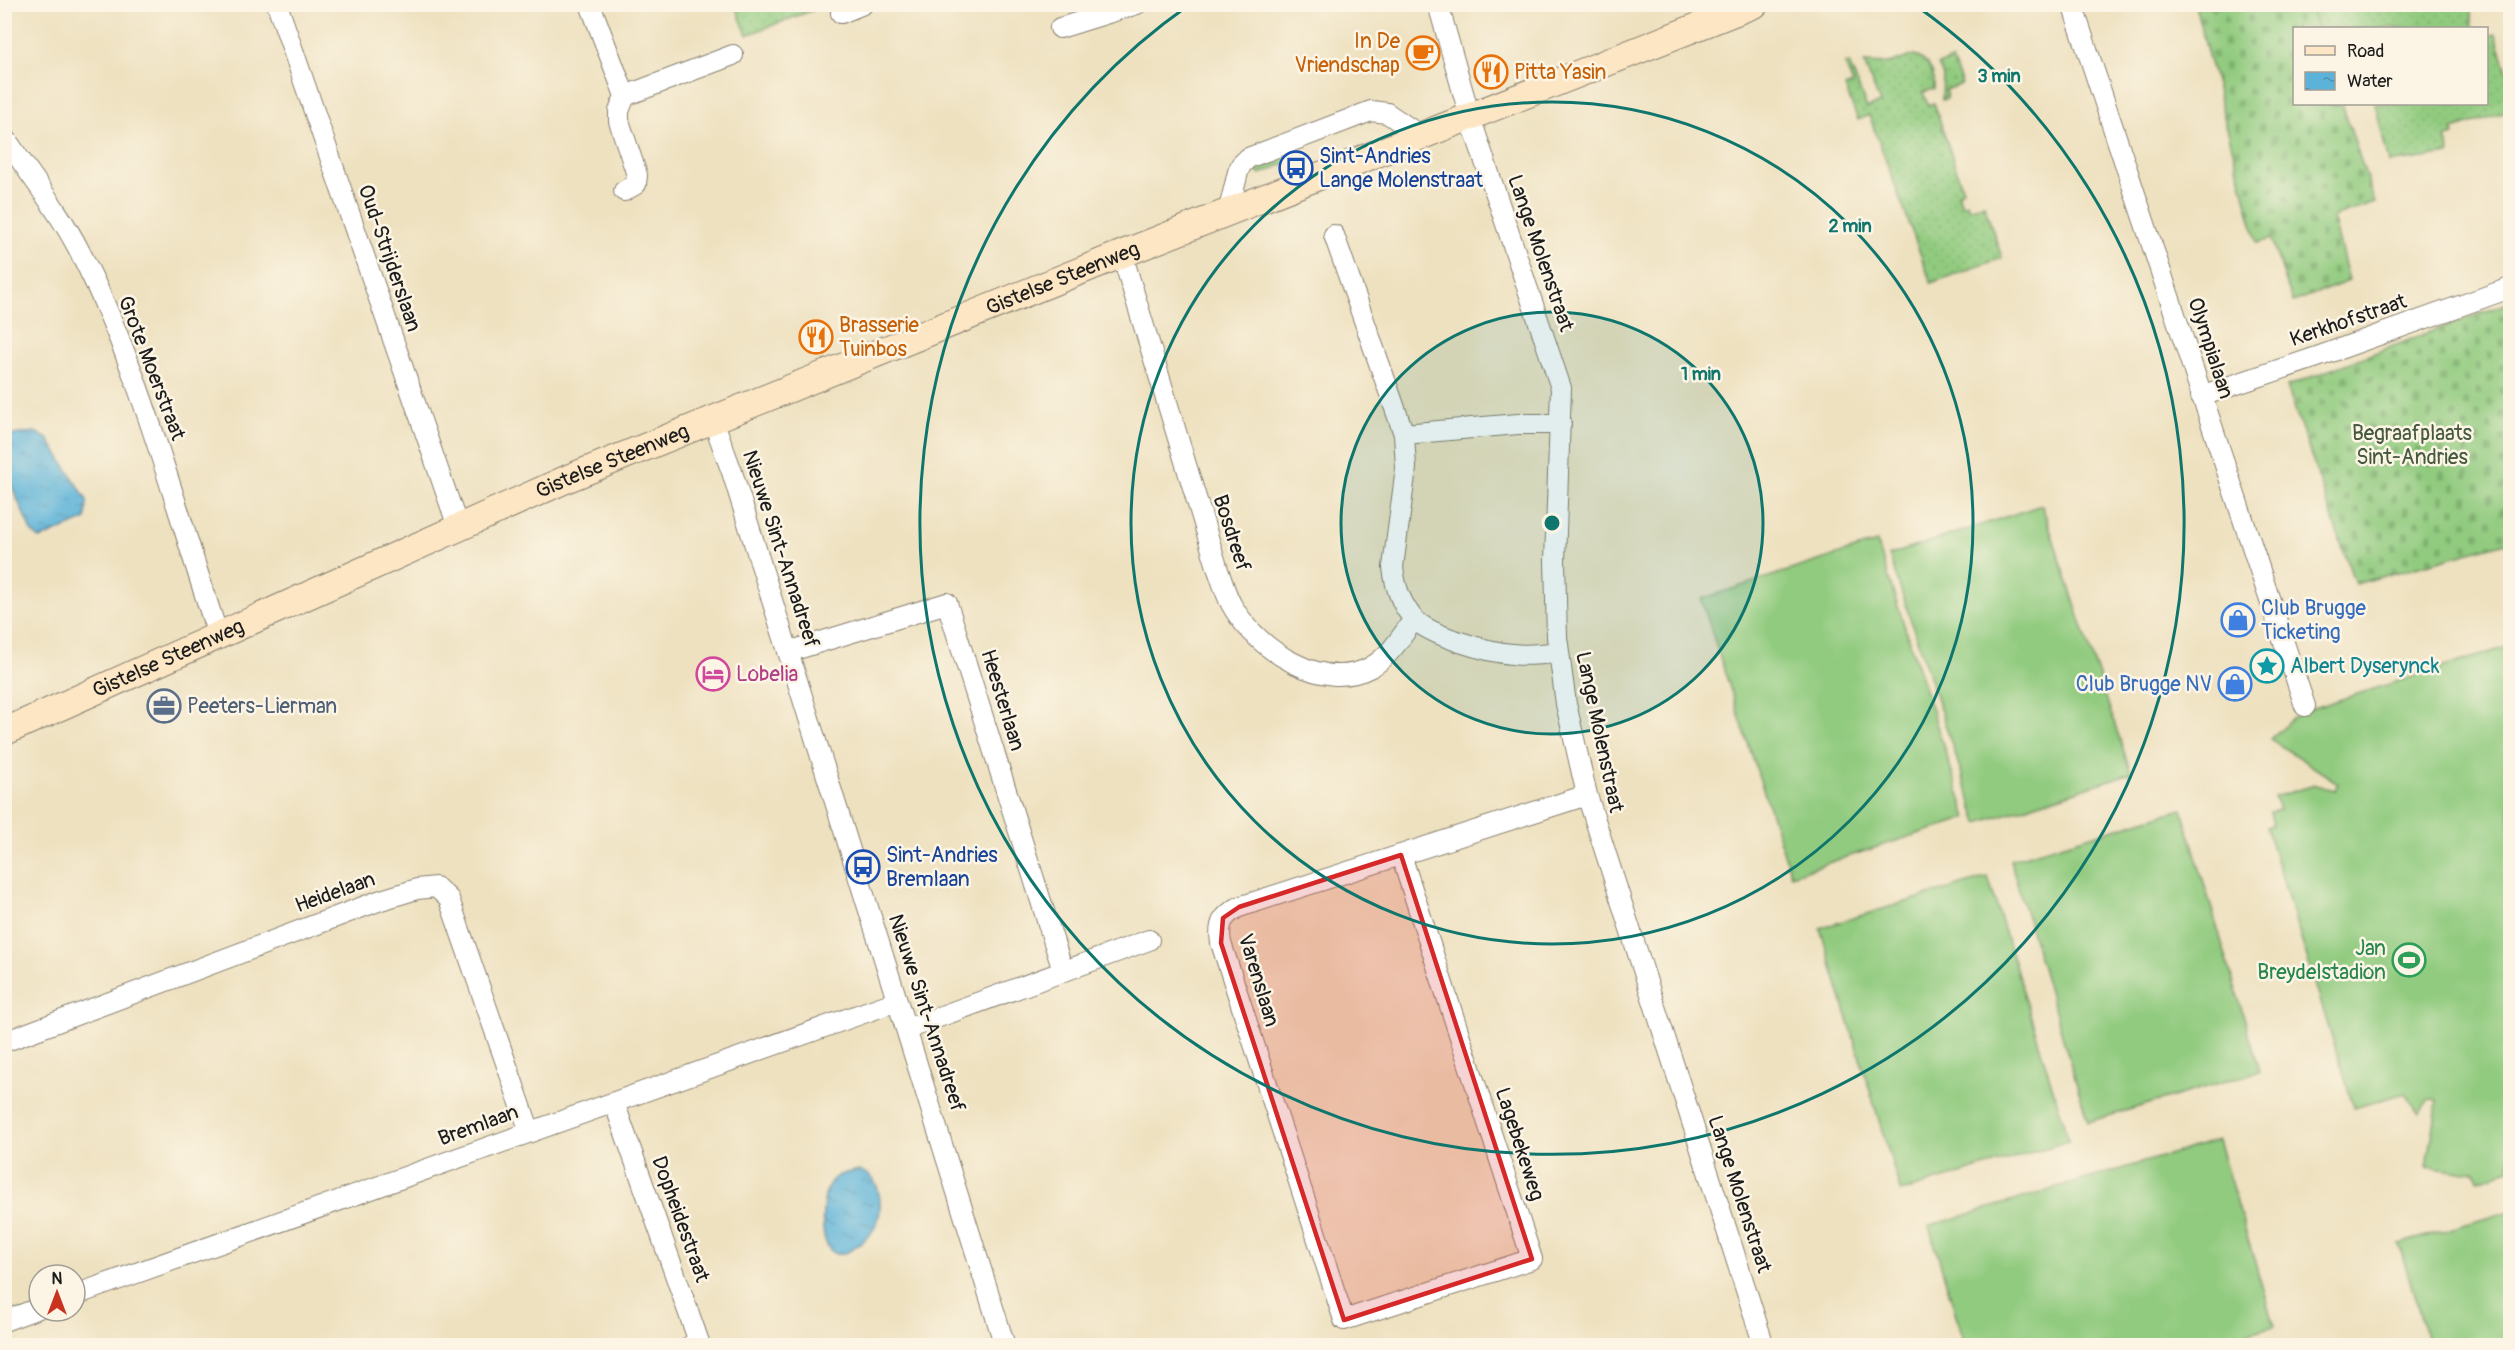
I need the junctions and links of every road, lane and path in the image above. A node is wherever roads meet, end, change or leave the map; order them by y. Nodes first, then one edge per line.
1 (278, 4) edge
2 (590, 4) edge
3 (863, 4) edge
4 (1137, 4) edge
5 (1438, 4) edge
6 (1755, 4) edge
7 (2072, 4) edge
8 (841, 13) dead end
9 (1060, 28) dead end
10 (733, 55) dead end
11 (625, 96) junction
12 (1470, 117) junction
13 (4, 136) edge
14 (1420, 136) junction
15 (624, 191) dead end
16 (1228, 213) junction
17 (1334, 235) dead end
18 (1122, 254) junction
19 (2511, 288) edge
20 (2201, 396) junction
21 (713, 420) junction
22 (1561, 424) junction
23 (1404, 434) junction
24 (459, 527) junction
25 (1414, 619) junction
26 (218, 634) junction
27 (788, 652) junction
28 (1558, 652) junction
29 (2305, 706) dead end
30 (4, 732) edge
31 (1587, 795) junction
32 (1401, 855) junction
33 (1149, 940) dead end
34 (1063, 971) junction
35 (897, 1001) junction
36 (906, 1029) junction
37 (4, 1042) edge
38 (614, 1102) junction
39 (530, 1132) junction
40 (87, 1291) edge
41 (27, 1312) edge
42 (1344, 1320) joint
43 (4, 1321) edge
44 (690, 1346) edge
45 (1005, 1346) edge
46 (1764, 1346) edge

1 - 24 street, Oud-Strijderslaan
2 - 11 street
3 - 8 street
4 - 9 street
5 - 12 street, Lange Molenstraat
6 - 12 main road, Gistelse Steenweg
7 - 20 street, Olympialaan
10 - 11 street
11 - 15 street
12 - 14 main road, Gistelse Steenweg
12 - 22 street, Lange Molenstraat
13 - 26 street, Grote Moerstraat
14 - 16 main road, Gistelse Steenweg
14 - 16 street
16 - 18 main road, Gistelse Steenweg
17 - 23 street
18 - 21 main road, Gistelse Steenweg
18 - 25 street, Bosdreef
19 - 20 street, Kerkhofstraat
20 - 29 street, Olympialaan
21 - 24 main road, Gistelse Steenweg
21 - 27 street, Nieuwe Sint-Annadreef
22 - 23 street
22 - 28 street, Lange Molenstraat
23 - 25 street
24 - 26 main road, Gistelse Steenweg
25 - 28 street
26 - 30 main road, Gistelse Steenweg
27 - 34 street, Heesterlaan
27 - 35 street, Nieuwe Sint-Annadreef
28 - 31 street, Lange Molenstraat
31 - 32 street, Varenslaan
31 - 46 street, Lange Molenstraat
32 - 42 street, Varenslaan
32 - 42 street, Lagebekeweg
33 - 34 street
34 - 36 street
35 - 36 street, Nieuwe Sint-Annadreef
35 - 38 street, Bremlaan
36 - 45 street, Nieuwe Sint-Annadreef
37 - 39 street, Heidelaan
38 - 39 street, Bremlaan
38 - 44 street, Dopheidestraat
39 - 40 street, Bremlaan
41 - 43 street

